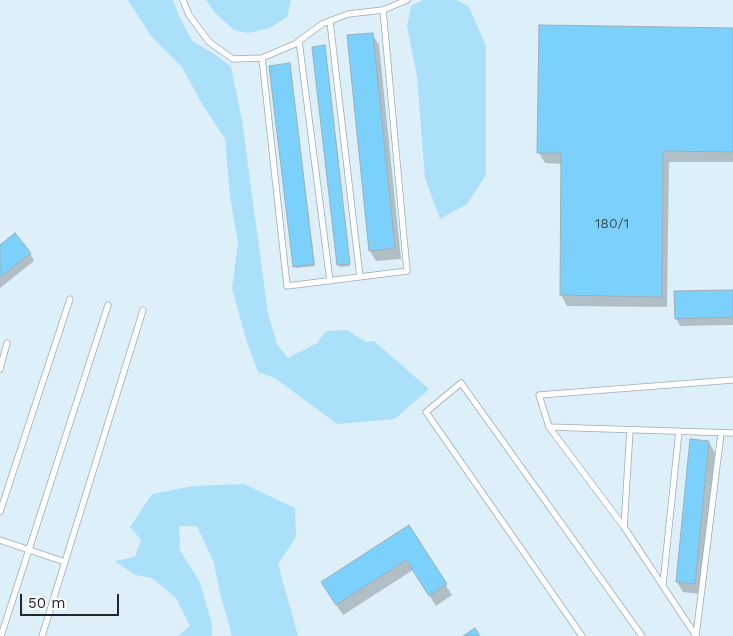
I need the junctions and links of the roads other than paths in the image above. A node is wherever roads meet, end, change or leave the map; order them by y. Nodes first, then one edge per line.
1 (184, 0) edge
2 (407, 0) edge
3 (383, 10) junction
4 (330, 22) junction
5 (300, 41) junction
6 (262, 58) junction
7 (360, 277) junction
8 (330, 281) junction
9 (70, 299) dead end
10 (108, 305) dead end
11 (142, 310) dead end
12 (6, 343) dead end
13 (0, 369) edge
14 (733, 380) edge
15 (549, 427) junction
16 (630, 430) junction
17 (679, 432) junction
18 (721, 433) junction
19 (733, 433) edge
20 (0, 512) edge
21 (624, 527) junction
22 (0, 540) edge
23 (29, 550) junction
24 (65, 562) junction
25 (663, 584) junction
26 (1, 636) edge
27 (42, 636) edge
28 (582, 636) edge
29 (642, 636) edge
30 (696, 636) edge

1 - 6 lane
2 - 3 lane
3 - 4 lane
3 - 7 lane
4 - 5 lane
4 - 7 lane
5 - 6 lane
5 - 8 lane
6 - 8 lane
7 - 8 lane
9 - 20 lane
10 - 23 lane
11 - 24 lane
12 - 13 lane
14 - 15 lane
15 - 16 lane
15 - 21 lane
16 - 17 lane
16 - 21 lane
17 - 18 lane
17 - 25 lane
18 - 19 lane
18 - 30 lane
21 - 25 lane
22 - 23 lane
23 - 24 lane
23 - 26 lane
24 - 27 lane
25 - 30 lane
28 - 29 lane

